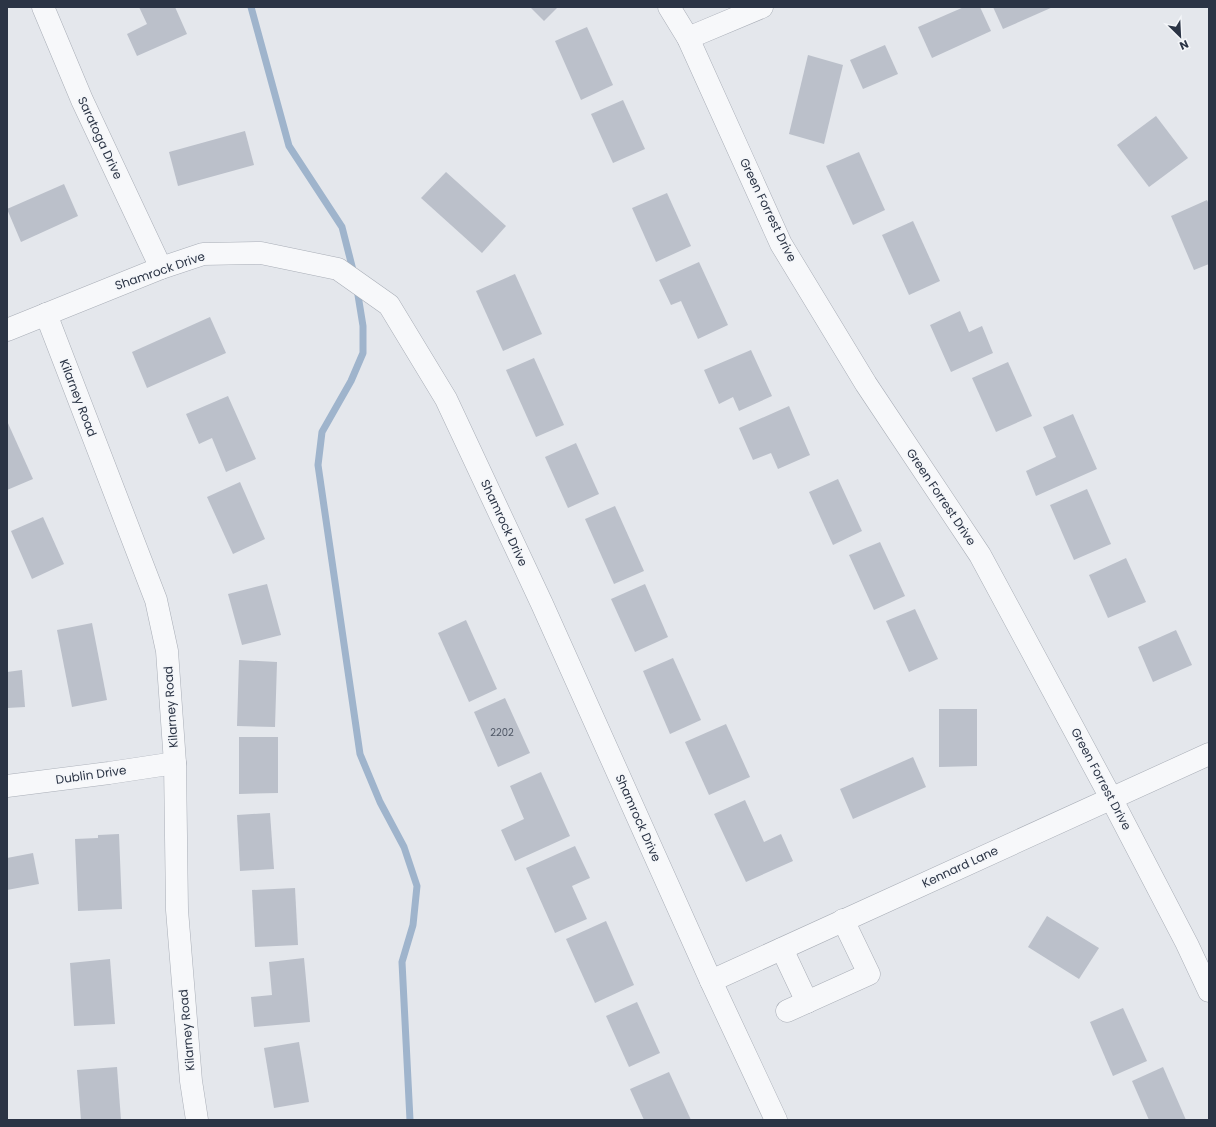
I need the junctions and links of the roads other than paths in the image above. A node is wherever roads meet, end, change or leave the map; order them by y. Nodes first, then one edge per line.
1 (43, 7) edge
2 (669, 7) edge
3 (762, 7) edge
4 (688, 38) junction
5 (162, 268) junction
6 (46, 314) junction
7 (7, 330) edge
8 (1209, 754) edge
9 (175, 763) junction
10 (7, 786) edge
11 (1111, 798) junction
12 (844, 920) junction
13 (782, 949) junction
14 (711, 981) junction
15 (1209, 991) edge
16 (807, 1002) junction
17 (787, 1011) dead end
18 (197, 1120) edge
19 (776, 1120) edge

1 - 5 street, Saratoga Drive
2 - 4 street, Green Forrest Drive
3 - 4 street
4 - 11 street, Green Forrest Drive
5 - 6 street, Shamrock Drive
5 - 14 street, Shamrock Drive
6 - 7 street, Shamrock Drive
6 - 9 street, Kilarney Road
8 - 11 street, Kennard Lane
9 - 10 street, Dublin Drive
9 - 18 street, Kilarney Road
11 - 12 street, Kennard Lane
11 - 15 street, Green Forrest Drive
12 - 13 street, Kennard Lane
12 - 16 street
13 - 14 street, Kennard Lane
13 - 16 street
14 - 19 street, Shamrock Drive
16 - 17 street

